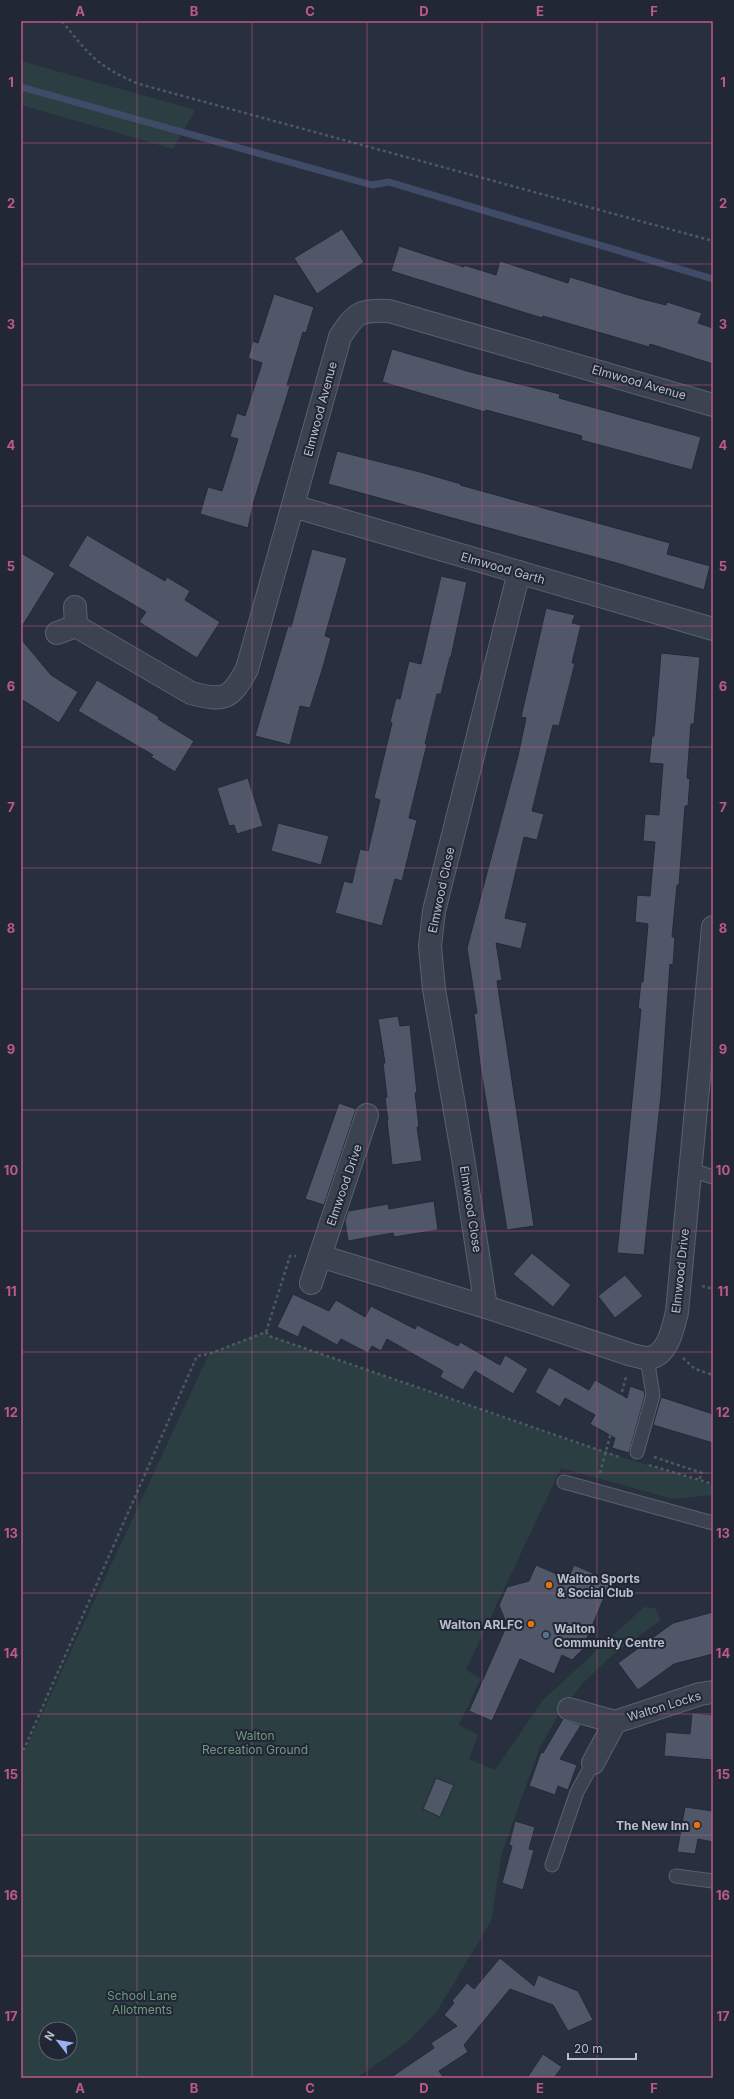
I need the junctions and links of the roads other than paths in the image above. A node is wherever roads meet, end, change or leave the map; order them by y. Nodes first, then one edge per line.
1 (713, 405) edge
2 (293, 506) junction
3 (519, 572) junction
4 (69, 622) dead end
5 (713, 629) edge
6 (713, 927) edge
7 (367, 1115) dead end
8 (690, 1170) junction
9 (713, 1177) edge
10 (320, 1256) junction
11 (311, 1283) dead end
12 (486, 1307) junction
13 (640, 1357) junction
14 (639, 1457) road end
15 (564, 1482) dead end
16 (713, 1523) edge
17 (713, 1692) edge
18 (569, 1709) dead end
19 (615, 1722) junction
20 (593, 1763) joint
21 (552, 1865) dead end
22 (676, 1876) dead end
23 (713, 1881) edge

1 - 2 street, Elmwood Avenue
2 - 3 street, Elmwood Garth
2 - 4 street, Elmwood Avenue
3 - 5 street, Elmwood Garth
3 - 12 street, Elmwood Close
6 - 8 street, Elmwood Drive
7 - 10 street, Elmwood Drive
8 - 9 lane
8 - 13 street, Elmwood Drive
10 - 11 street, Elmwood Drive
10 - 12 street
12 - 13 street
13 - 14 lane
15 - 16 lane
17 - 19 street, Walton Locks
18 - 19 street, Walton Locks
19 - 20 street, Walton Locks
20 - 21 lane
22 - 23 lane

